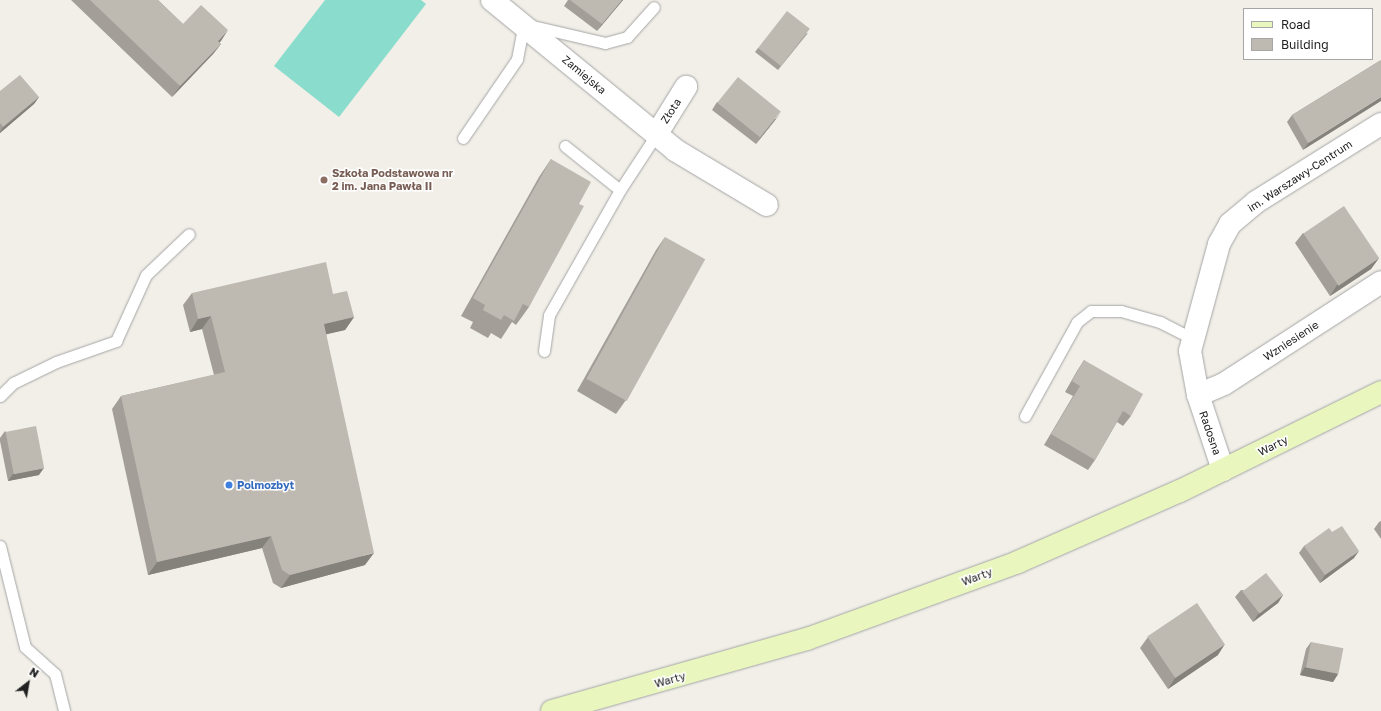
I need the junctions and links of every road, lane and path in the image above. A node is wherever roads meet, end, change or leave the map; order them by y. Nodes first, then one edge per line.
1 (492, 0) edge
2 (654, 7) dead end
3 (524, 24) junction
4 (686, 87) dead end
5 (1381, 124) edge
6 (656, 134) junction
7 (463, 138) dead end
8 (565, 146) dead end
9 (620, 190) junction
10 (767, 206) dead end
11 (188, 234) dead end
12 (1381, 282) edge
13 (1192, 338) junction
14 (544, 352) dead end
15 (1381, 392) edge
16 (1198, 395) junction
17 (0, 396) edge
18 (1026, 416) dead end
19 (1223, 470) junction
20 (0, 546) edge
21 (64, 711) edge
22 (552, 711) edge

1 - 3 street, Zamiejska
2 - 3 lane
3 - 6 street, Zamiejska
3 - 7 lane
4 - 6 street, Złota
5 - 13 street, im. Warszawy-Centrum
6 - 9 lane
6 - 10 street, Zamiejska
8 - 9 lane
9 - 14 lane
11 - 17 lane
12 - 16 street, Wzniesienie
13 - 16 street, im. Warszawy-Centrum
13 - 18 lane
15 - 19 main road, Warty
16 - 19 street, Radosna
19 - 22 main road, Warty
20 - 21 lane

